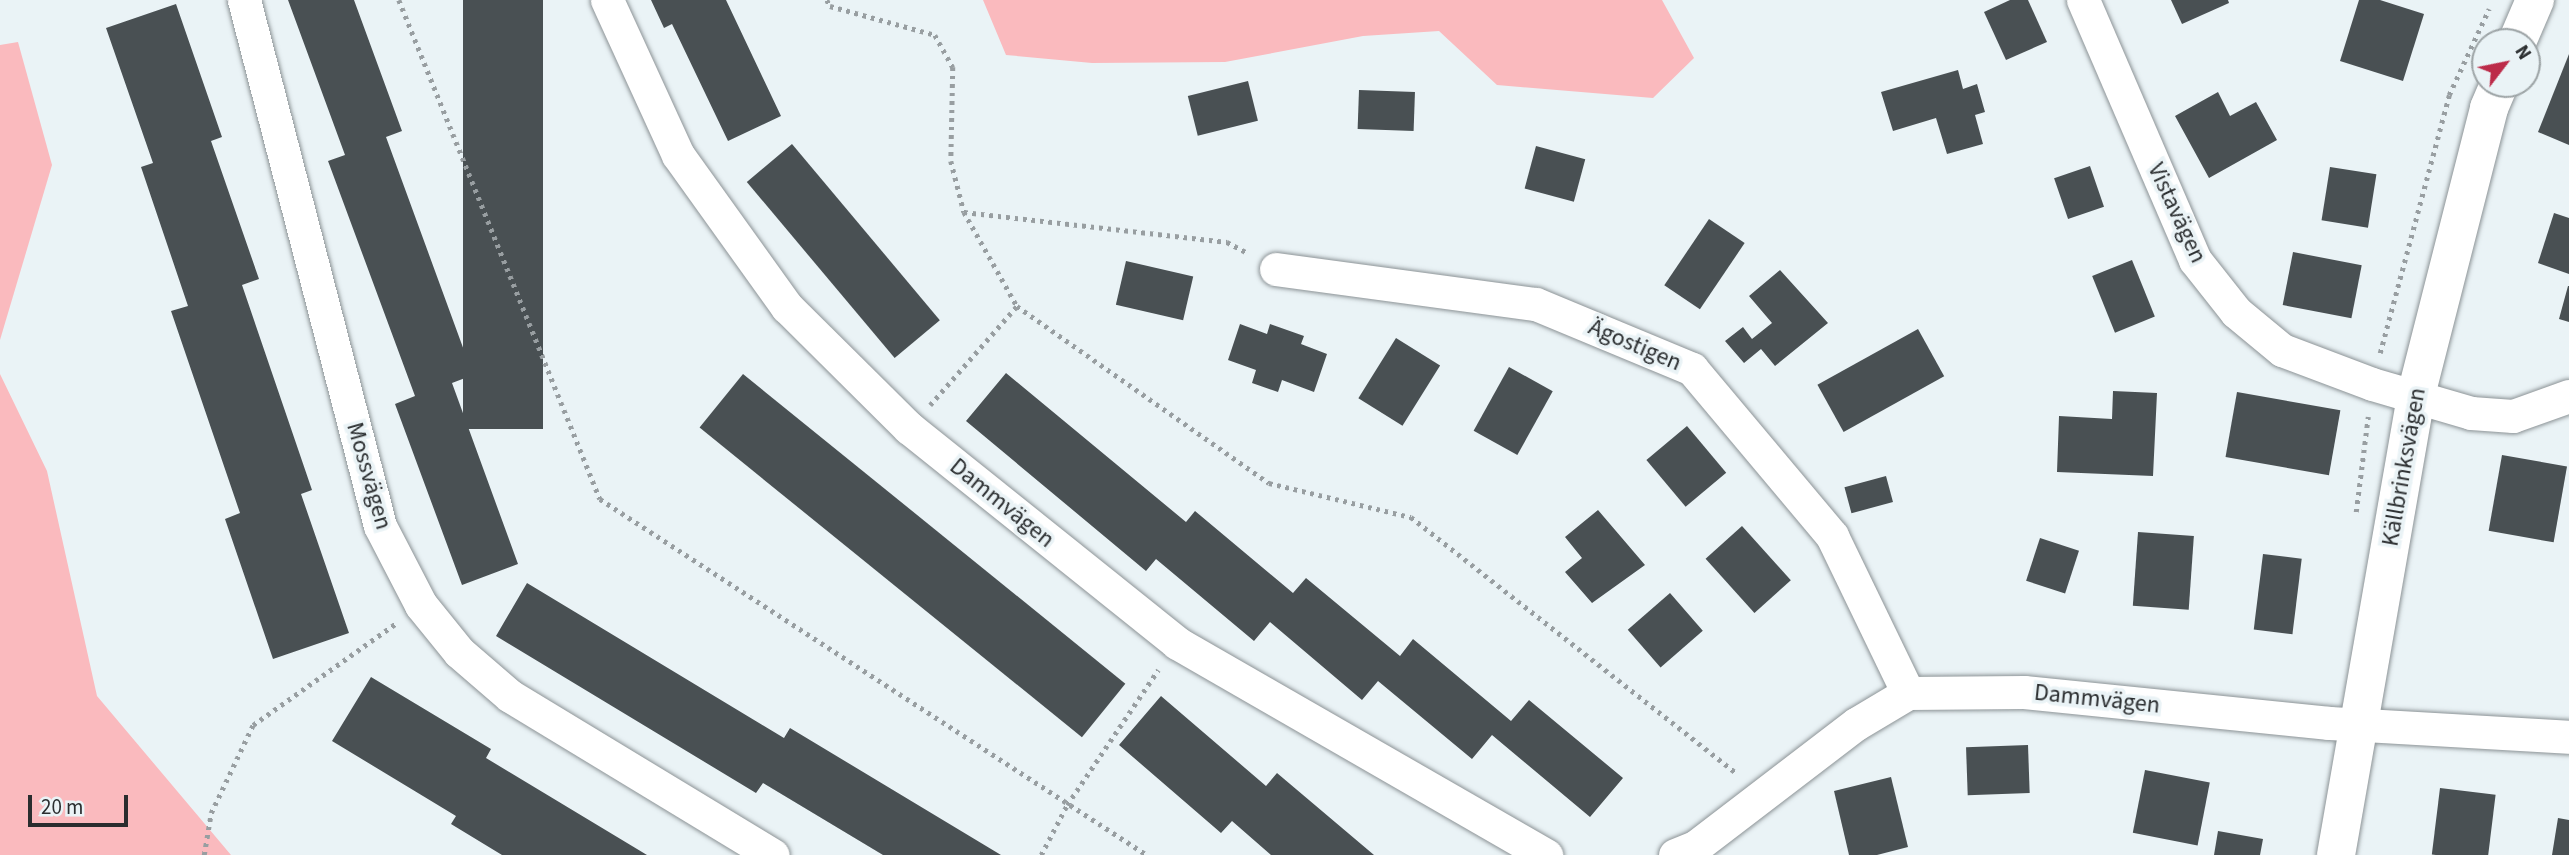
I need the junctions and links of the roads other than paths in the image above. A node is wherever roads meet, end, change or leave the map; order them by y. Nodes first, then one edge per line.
1 (244, 0) edge
2 (607, 0) edge
3 (2083, 0) edge
4 (2535, 0) edge
5 (2523, 28) edge
6 (2493, 98) edge
7 (1276, 269) road end
8 (2416, 395) junction
9 (2569, 396) edge
10 (1908, 693) junction
11 (2360, 724) junction
12 (2569, 737) edge
13 (773, 855) edge
14 (1546, 855) edge
15 (1675, 855) edge
16 (2336, 855) edge

1 - 13 street, Mossvägen
2 - 14 street, Dammvägen
3 - 8 street, Vistavägen
4 - 5 street
6 - 8 street, Källbrinksvägen
7 - 10 street, Ägostigen
8 - 9 street, Vistavägen
8 - 11 street, Källbrinksvägen
10 - 11 street, Dammvägen
10 - 15 street
11 - 12 street, Dammvägen
11 - 16 street, Källbrinksvägen

